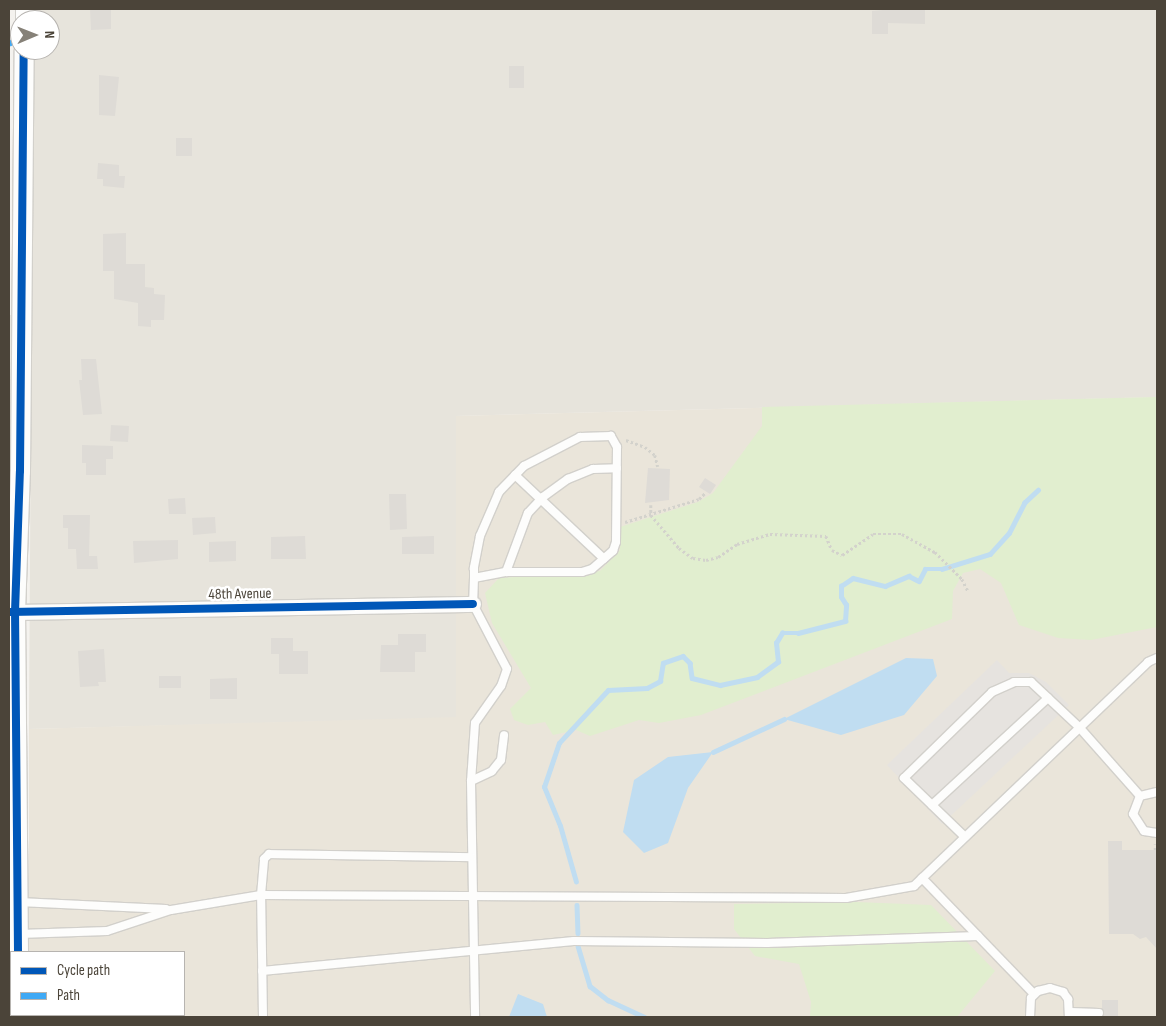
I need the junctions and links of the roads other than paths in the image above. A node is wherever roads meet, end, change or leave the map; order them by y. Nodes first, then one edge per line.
1 (24, 60) edge
2 (617, 468) junction
3 (515, 475) junction
4 (540, 499) junction
5 (604, 559) junction
6 (506, 572) junction
7 (474, 578) junction
8 (473, 604) junction
9 (12, 612) edge
10 (1157, 658) edge
11 (1048, 698) junction
12 (1080, 727) junction
13 (504, 735) dead end
14 (471, 781) junction
15 (1157, 792) edge
16 (1140, 796) junction
17 (932, 805) junction
18 (1157, 833) edge
19 (965, 837) junction
20 (471, 857) junction
21 (922, 878) junction
22 (261, 895) junction
23 (471, 897) junction
24 (19, 902) junction
25 (171, 910) junction
26 (978, 936) junction
27 (19, 943) edge
28 (475, 952) junction
29 (262, 971) junction
30 (1034, 994) junction
31 (1099, 1014) dead end
32 (1070, 1015) edge
33 (263, 1017) edge
34 (475, 1017) edge
35 (1030, 1017) edge

1 - 9 street
2 - 3 lane
2 - 4 lane
2 - 5 lane
3 - 4 lane
3 - 7 lane
4 - 5 lane
4 - 6 lane
5 - 6 lane
6 - 7 lane
7 - 8 lane
8 - 9 street, 48th Avenue
8 - 14 lane
9 - 24 street
10 - 12 lane
11 - 12 lane
11 - 17 lane
11 - 17 lane
12 - 16 lane
12 - 19 lane
13 - 14 lane
14 - 20 lane
15 - 16 lane
16 - 18 lane
17 - 19 lane
19 - 21 lane
20 - 22 lane
20 - 23 lane
21 - 23 lane
21 - 26 lane
22 - 23 lane
22 - 25 lane
22 - 29 lane
23 - 28 lane
24 - 25 lane
24 - 27 street
25 - 27 lane
26 - 28 lane
26 - 30 lane
28 - 29 lane
28 - 34 lane
29 - 33 lane
30 - 32 lane
30 - 35 lane
31 - 32 lane

